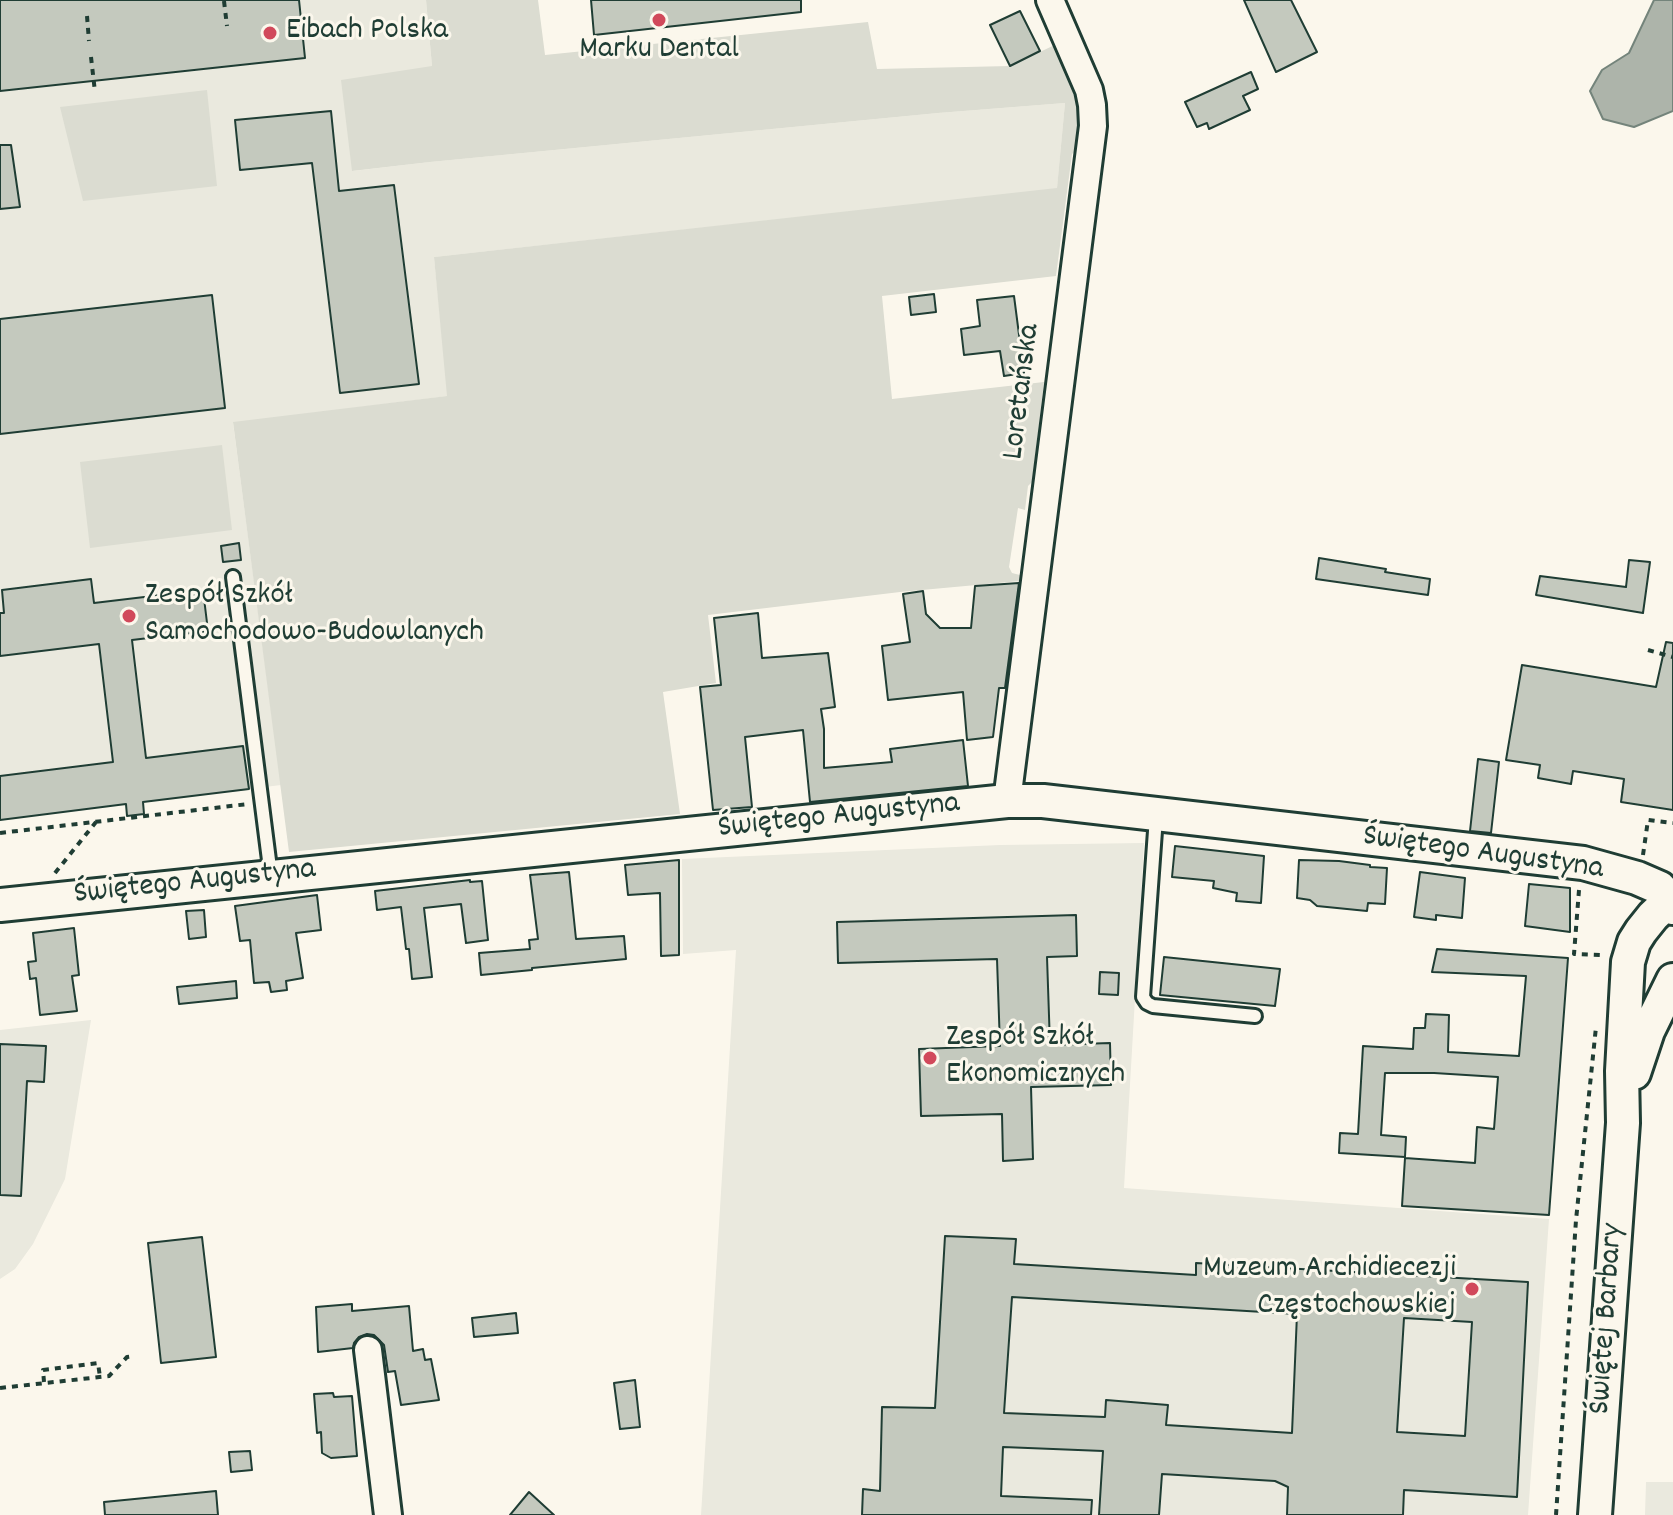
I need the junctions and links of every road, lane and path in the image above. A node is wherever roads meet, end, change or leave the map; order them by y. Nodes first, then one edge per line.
1 (224, 1) edge
2 (1057, 2) edge
3 (87, 16) dead end
4 (227, 26) dead end
5 (89, 41) dead end
6 (91, 57) dead end
7 (95, 92) dead end
8 (233, 577) dead end
9 (1648, 650) dead end
10 (1673, 657) edge
11 (1007, 801) junction
12 (261, 803) junction
13 (1156, 814) junction
14 (96, 822) junction
15 (0, 833) edge
16 (68, 875) dead end
17 (271, 876) junction
18 (1578, 884) dead end
19 (1671, 902) edge
20 (0, 905) edge
21 (1603, 955) dead end
22 (1673, 980) edge
23 (1597, 1013) dead end
24 (1255, 1016) dead end
25 (1623, 1123) junction
26 (368, 1350) dead end
27 (134, 1356) dead end
28 (100, 1377) junction
29 (45, 1383) junction
30 (0, 1388) edge
31 (388, 1515) edge
32 (1556, 1515) edge
33 (1595, 1515) edge

1 - 4 path
2 - 11 street, Loretańska
3 - 5 path
6 - 7 path
8 - 12 lane
9 - 10 path
11 - 13 street, Świętego Augustyna
11 - 17 street, Świętego Augustyna
12 - 14 path
12 - 17 lane
13 - 19 street, Świętego Augustyna
13 - 24 lane
14 - 15 path
14 - 16 path
17 - 20 street, Świętego Augustyna
18 - 21 path
19 - 25 street, Świętej Barbary
22 - 25 street, Świętej Barbary
23 - 32 path
25 - 33 street, Świętej Barbary
26 - 31 street
27 - 28 path
28 - 29 path
28 - 29 path
29 - 30 path

